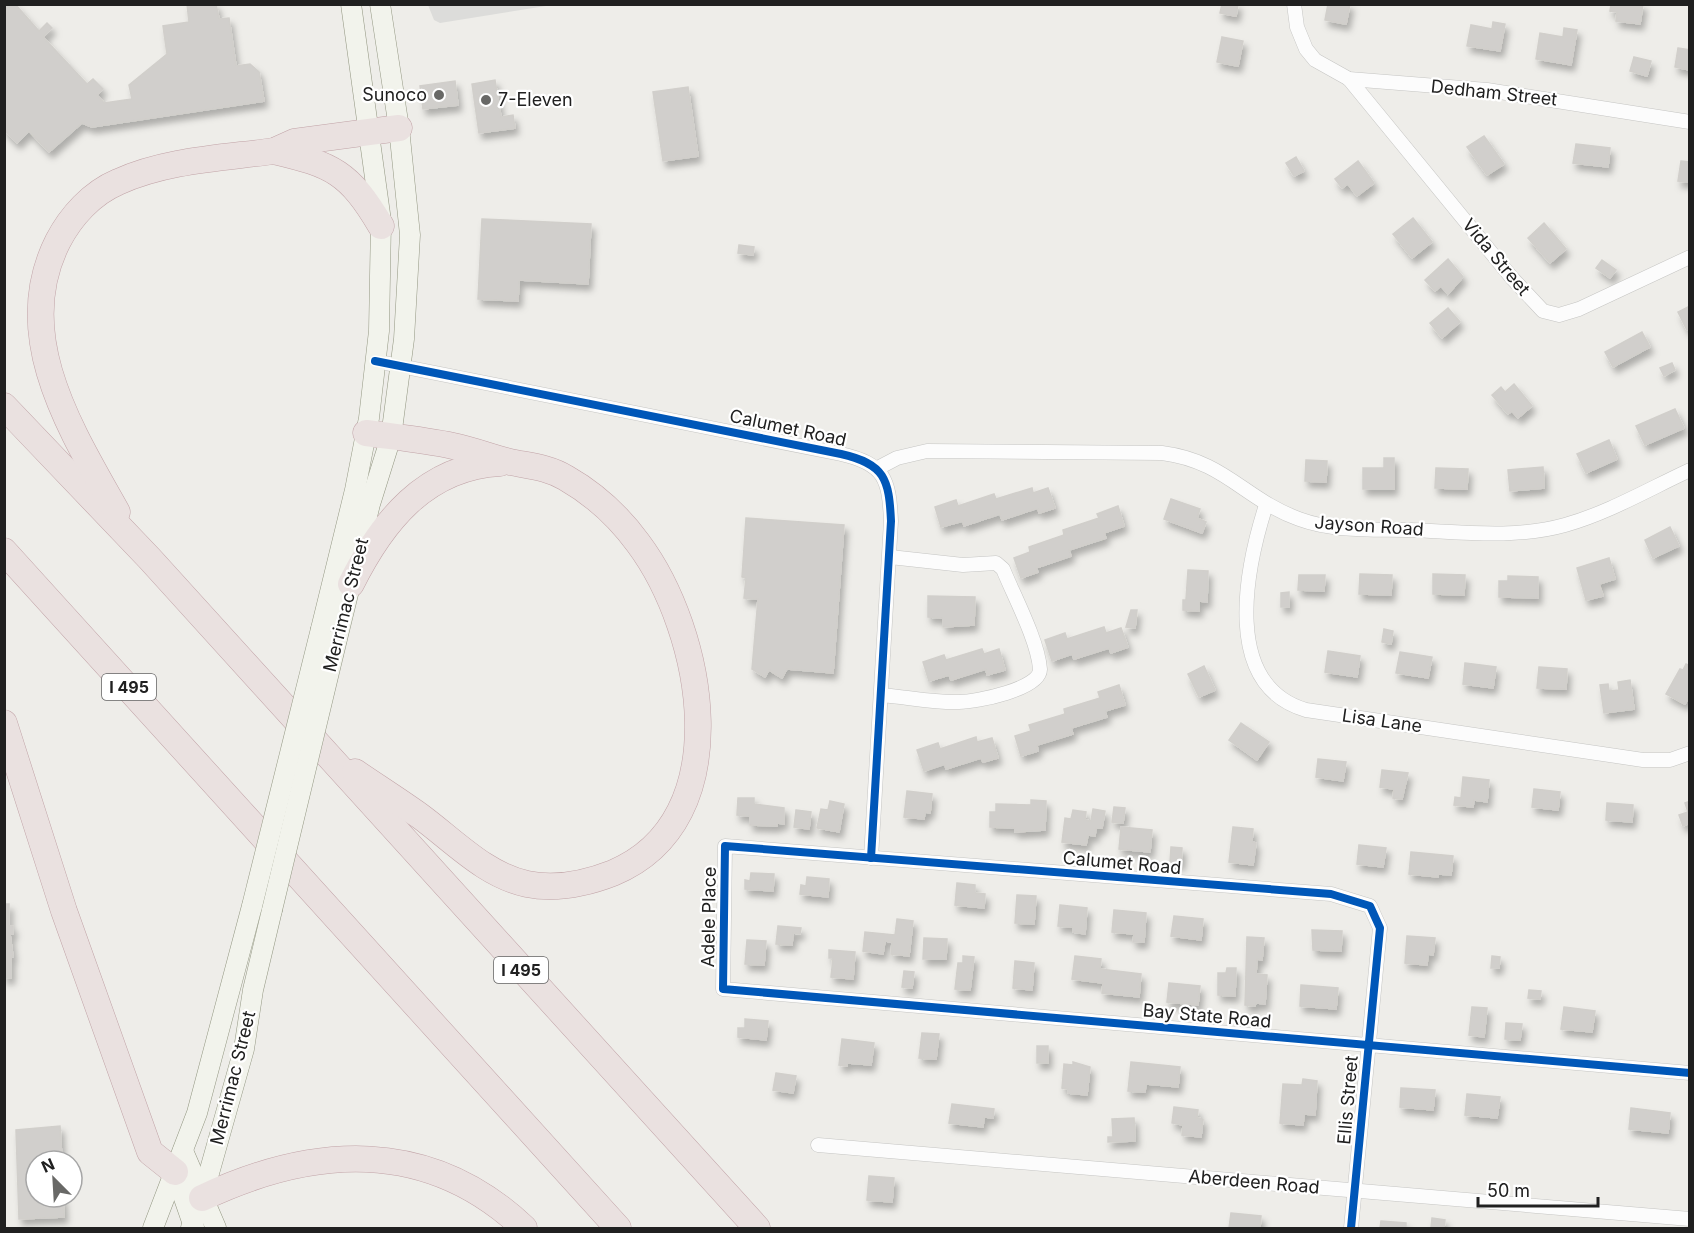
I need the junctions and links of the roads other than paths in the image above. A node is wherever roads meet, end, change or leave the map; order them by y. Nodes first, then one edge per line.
1 (351, 4) edge
2 (380, 4) edge
3 (1294, 4) edge
4 (1349, 79) junction
5 (1689, 122) edge
6 (399, 128) junction
7 (369, 133) junction
8 (274, 151) junction
9 (381, 226) junction
10 (1689, 256) edge
11 (375, 360) junction
12 (402, 366) junction
13 (4, 406) edge
14 (366, 433) junction
15 (391, 437) junction
16 (512, 462) junction
17 (878, 468) junction
18 (1689, 470) edge
19 (1266, 505) junction
20 (135, 543) junction
21 (4, 551) edge
22 (890, 557) junction
23 (351, 584) junction
24 (329, 634) junction
25 (881, 695) junction
26 (4, 723) edge
27 (323, 751) junction
28 (1689, 753) edge
29 (725, 846) joint
30 (871, 858) junction
31 (1370, 906) joint
32 (723, 989) joint
33 (1369, 1045) junction
34 (1689, 1073) edge
35 (818, 1145) dead end
36 (179, 1162) junction
37 (1355, 1190) junction
38 (202, 1198) junction
39 (1689, 1219) edge
40 (193, 1227) edge
41 (153, 1228) edge
42 (216, 1228) edge
43 (524, 1228) edge
44 (618, 1228) edge
45 (758, 1228) edge
46 (1351, 1228) edge

1 - 7 main road, Merrimac Street
2 - 6 main road, Merrimac Street
3 - 4 street, Dedham Street
4 - 5 street, Dedham Street
4 - 10 street, Vida Street
6 - 7 highway
6 - 12 main road, Merrimac Street
7 - 8 highway
7 - 9 main road, Merrimac Street
8 - 9 highway
8 - 20 highway
9 - 11 main road, Merrimac Street
11 - 12 street, Calumet Road
11 - 14 main road, Merrimac Street
12 - 15 main road, Merrimac Street
12 - 17 street, Calumet Road
13 - 20 highway, I 495
14 - 15 highway
14 - 24 main road, Merrimac Street
15 - 16 highway
15 - 23 main road, Merrimac Street
16 - 23 highway
16 - 27 highway
17 - 19 street, Jayson Road
17 - 22 street
18 - 19 street, Jayson Road
19 - 28 street, Lisa Lane
20 - 27 highway, I 495
21 - 44 highway, I 495
22 - 25 street
22 - 25 street
23 - 24 main road, Merrimac Street
24 - 36 main road, Merrimac Street, bridge
24 - 38 main road, Merrimac Street, bridge
25 - 30 street
26 - 36 highway
27 - 45 highway, I 495
29 - 30 street, Calumet Road
29 - 32 street, Adele Place
30 - 31 street, Calumet Road
31 - 33 street, Ellis Street
32 - 33 street, Bay State Road
33 - 34 street, Bay State Road
33 - 37 street, Ellis Street
35 - 37 street, Aberdeen Road
36 - 38 main road, Merrimac Street
36 - 40 main road, Merrimac Street
36 - 41 main road
37 - 39 street, Aberdeen Road
37 - 46 street, Ellis Street
38 - 40 main road, Merrimac Street
38 - 42 main road, Merrimac Street
38 - 43 highway

